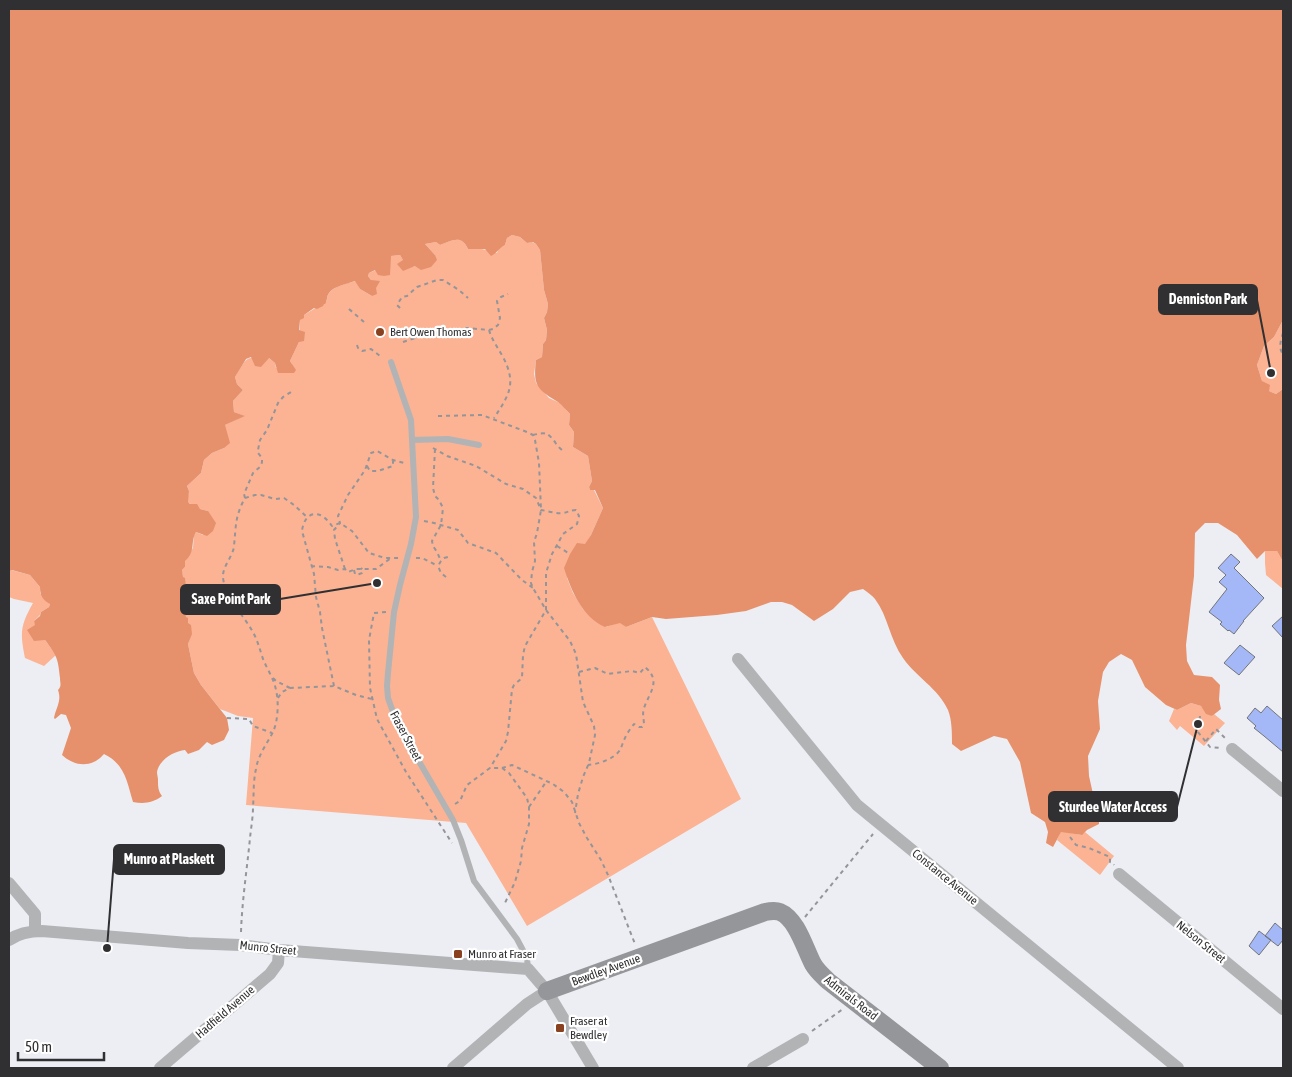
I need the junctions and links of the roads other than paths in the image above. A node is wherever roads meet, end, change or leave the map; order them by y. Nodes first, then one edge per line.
1 (391, 362) dead end
2 (412, 440) junction
3 (479, 445) dead end
4 (738, 659) dead end
5 (1232, 749) road end
6 (1283, 791) edge
7 (1119, 874) dead end
8 (9, 883) edge
9 (780, 912) joint
10 (35, 931) junction
11 (9, 940) edge
12 (279, 950) junction
13 (528, 969) junction
14 (547, 991) junction
15 (1283, 1009) edge
16 (802, 1039) road end
17 (160, 1068) edge
18 (452, 1068) edge
19 (593, 1068) edge
20 (753, 1068) edge
21 (940, 1068) edge
22 (1178, 1068) edge

1 - 2 lane, Fraser Street
2 - 3 lane
2 - 13 lane, Fraser Street
4 - 22 street, Constance Avenue
5 - 6 street
7 - 15 street, Nelson Street
8 - 10 street
9 - 14 street, Bewdley Avenue
9 - 21 street, Admirals Road
10 - 11 street, Munro Street
10 - 12 street, Munro Street
12 - 13 street, Munro Street
12 - 17 street, Hadfield Avenue
13 - 14 street, Fraser Street
14 - 18 street, Bewdley Avenue
14 - 19 street, Fraser Street
16 - 20 street

